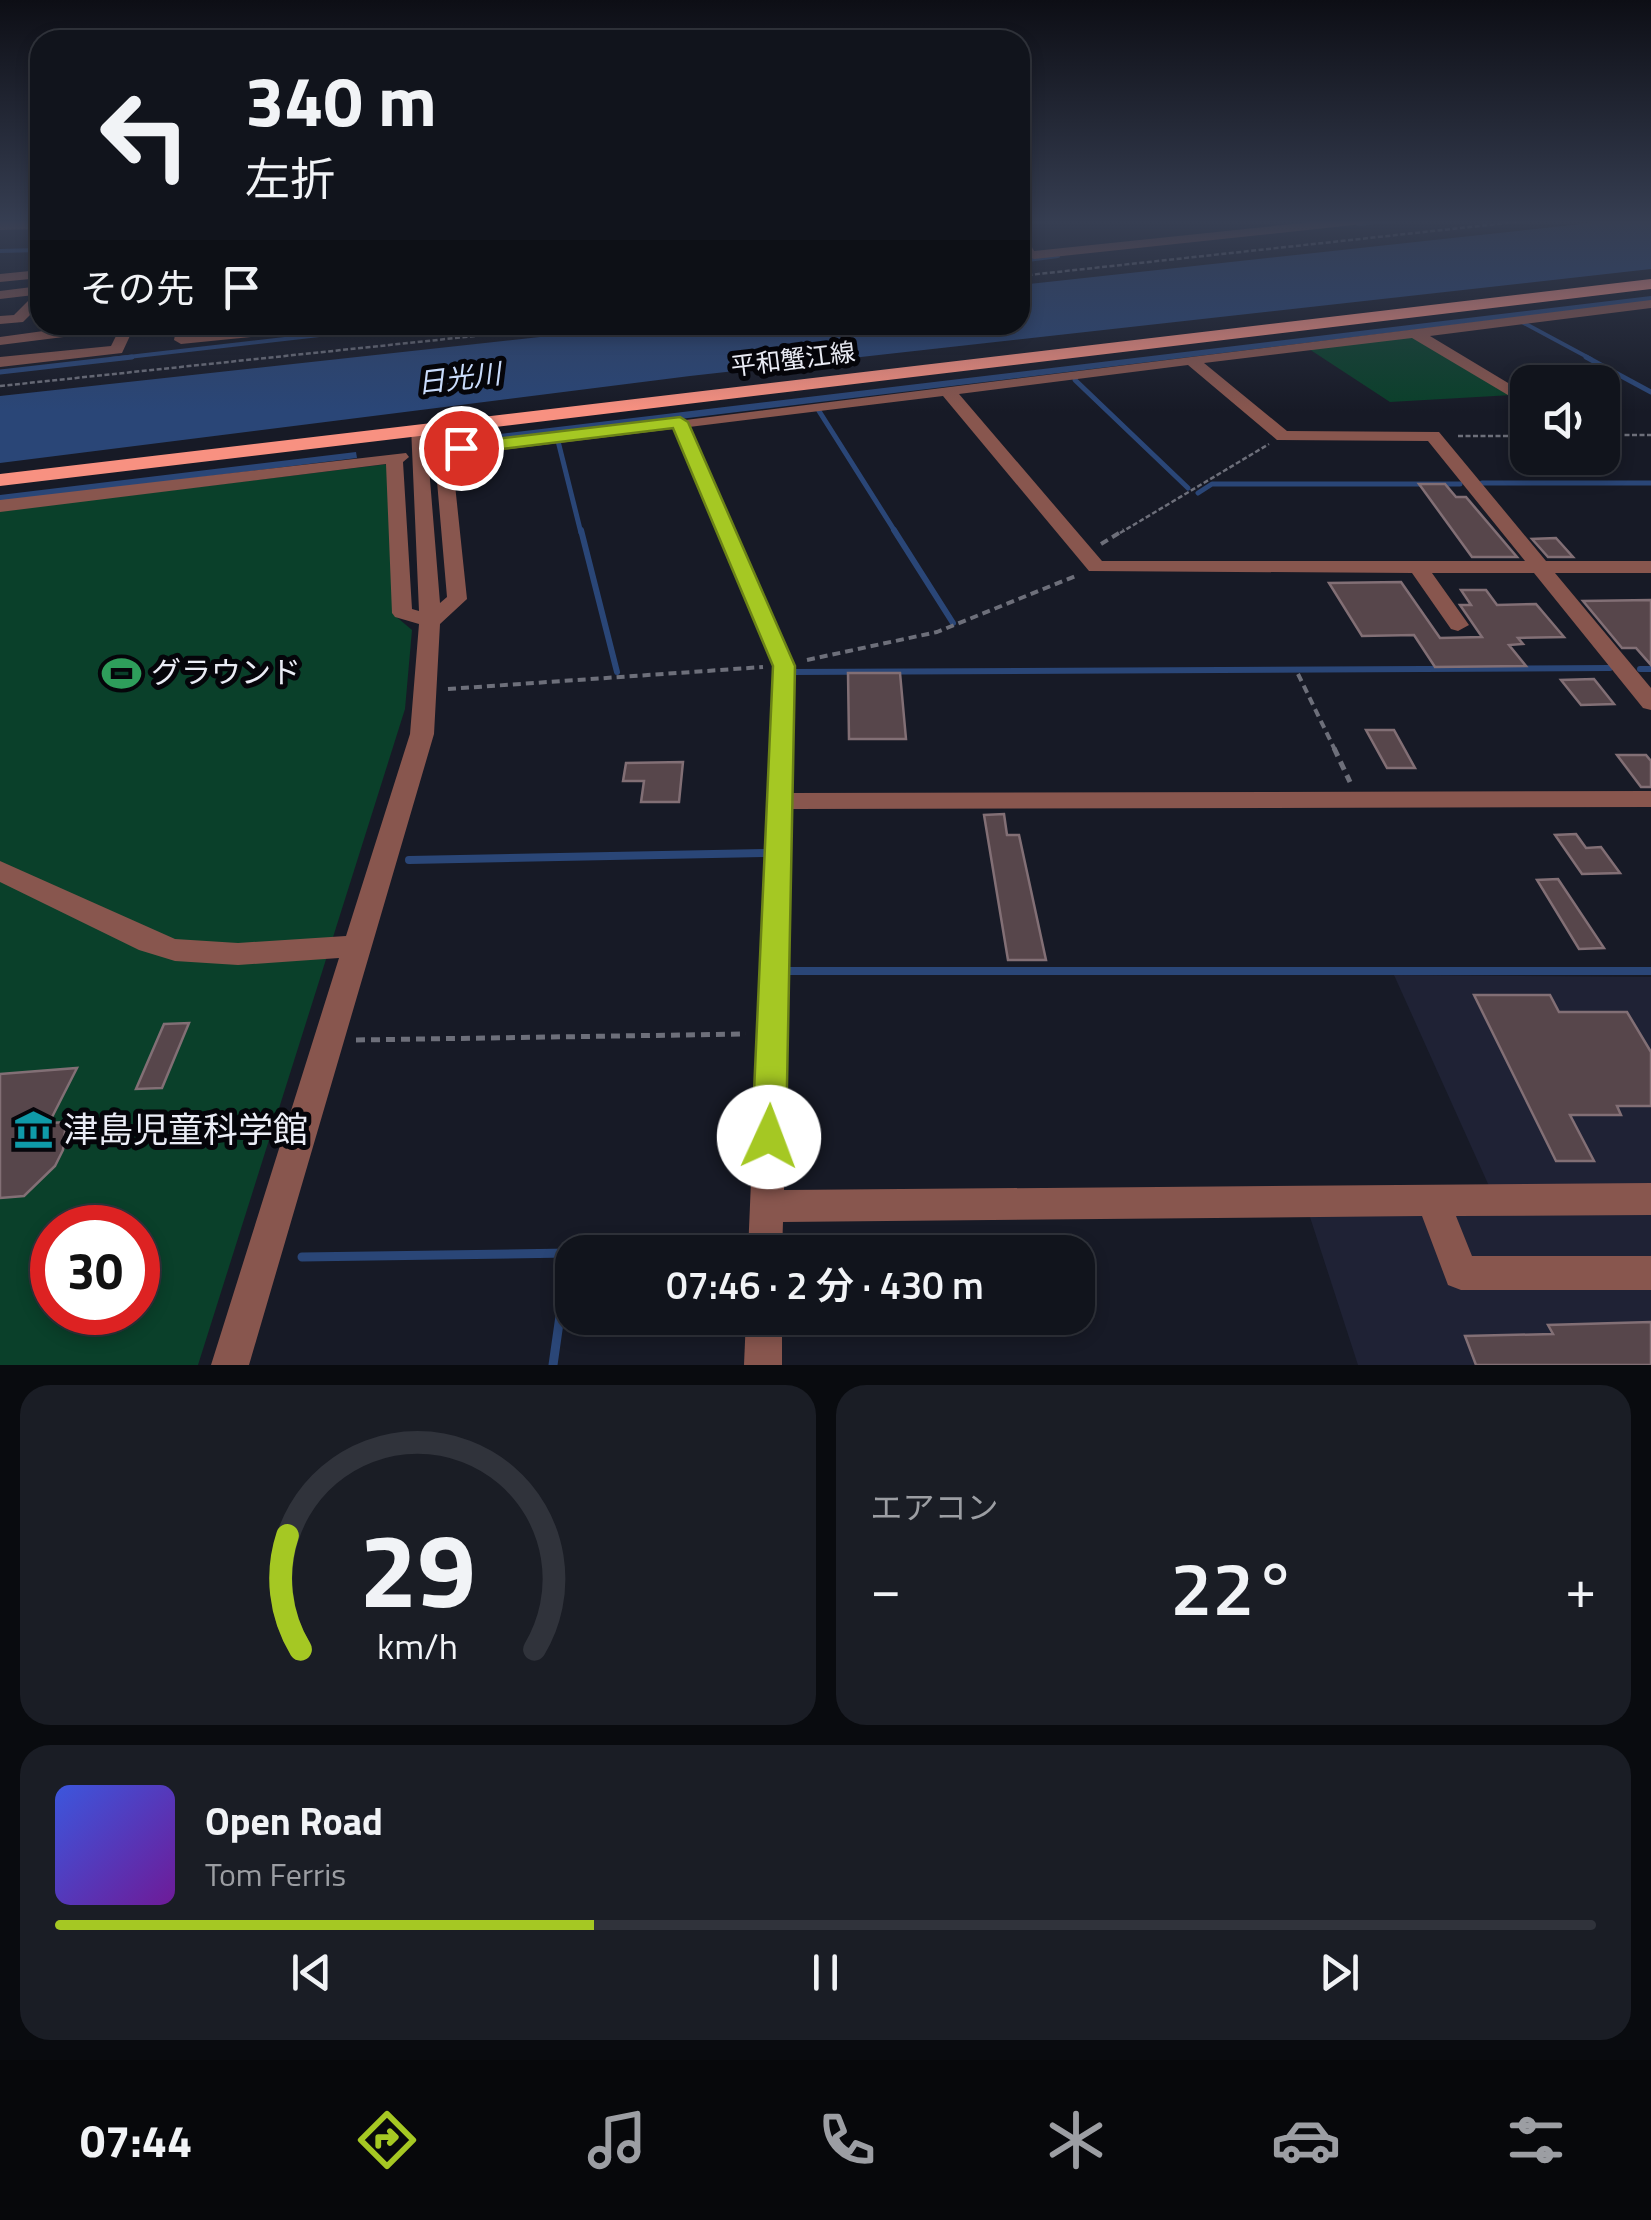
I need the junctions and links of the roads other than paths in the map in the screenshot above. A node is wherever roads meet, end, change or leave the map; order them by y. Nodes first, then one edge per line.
1 (1651, 284) edge
2 (0, 294) edge
3 (30, 294) edge
4 (1651, 304) edge
5 (30, 305) edge
6 (1624, 307) junction
7 (0, 320) edge
8 (1651, 320) edge
9 (1415, 333) junction
10 (63, 335) edge
11 (123, 335) edge
12 (182, 335) edge
13 (231, 335) edge
14 (0, 341) edge
15 (1192, 361) junction
16 (0, 362) edge
17 (948, 391) junction
18 (1510, 391) edge
19 (680, 422) junction
20 (416, 430) junction
21 (0, 480) edge
22 (0, 506) edge
23 (1651, 566) edge
24 (1418, 567) junction
25 (1541, 567) junction
26 (431, 621) junction
27 (1458, 625) dead end
28 (1651, 703) edge
29 (1651, 799) edge
30 (779, 801) junction
31 (0, 872) edge
32 (358, 946) junction
33 (1651, 1199) edge
34 (1433, 1201) junction
35 (766, 1206) junction
36 (765, 1235) edge
37 (1651, 1273) edge
38 (764, 1335) edge
39 (230, 1365) edge
40 (764, 1365) edge

1 - 20 main road, 平和蟹江線
2 - 3 street
4 - 6 street
5 - 7 street
6 - 8 street
6 - 9 street
9 - 15 street
9 - 18 street
10 - 14 street
11 - 16 street
12 - 13 street
15 - 17 street
15 - 25 street
17 - 19 street
17 - 24 street
19 - 26 street
19 - 30 street
20 - 21 main road, 平和蟹江線
20 - 26 street
22 - 26 street
23 - 25 street
24 - 25 street
24 - 27 street
25 - 28 street
26 - 32 street
29 - 30 street
30 - 35 street
31 - 32 street
32 - 39 street
33 - 34 street
34 - 35 street
34 - 37 street
35 - 36 street
38 - 40 street

